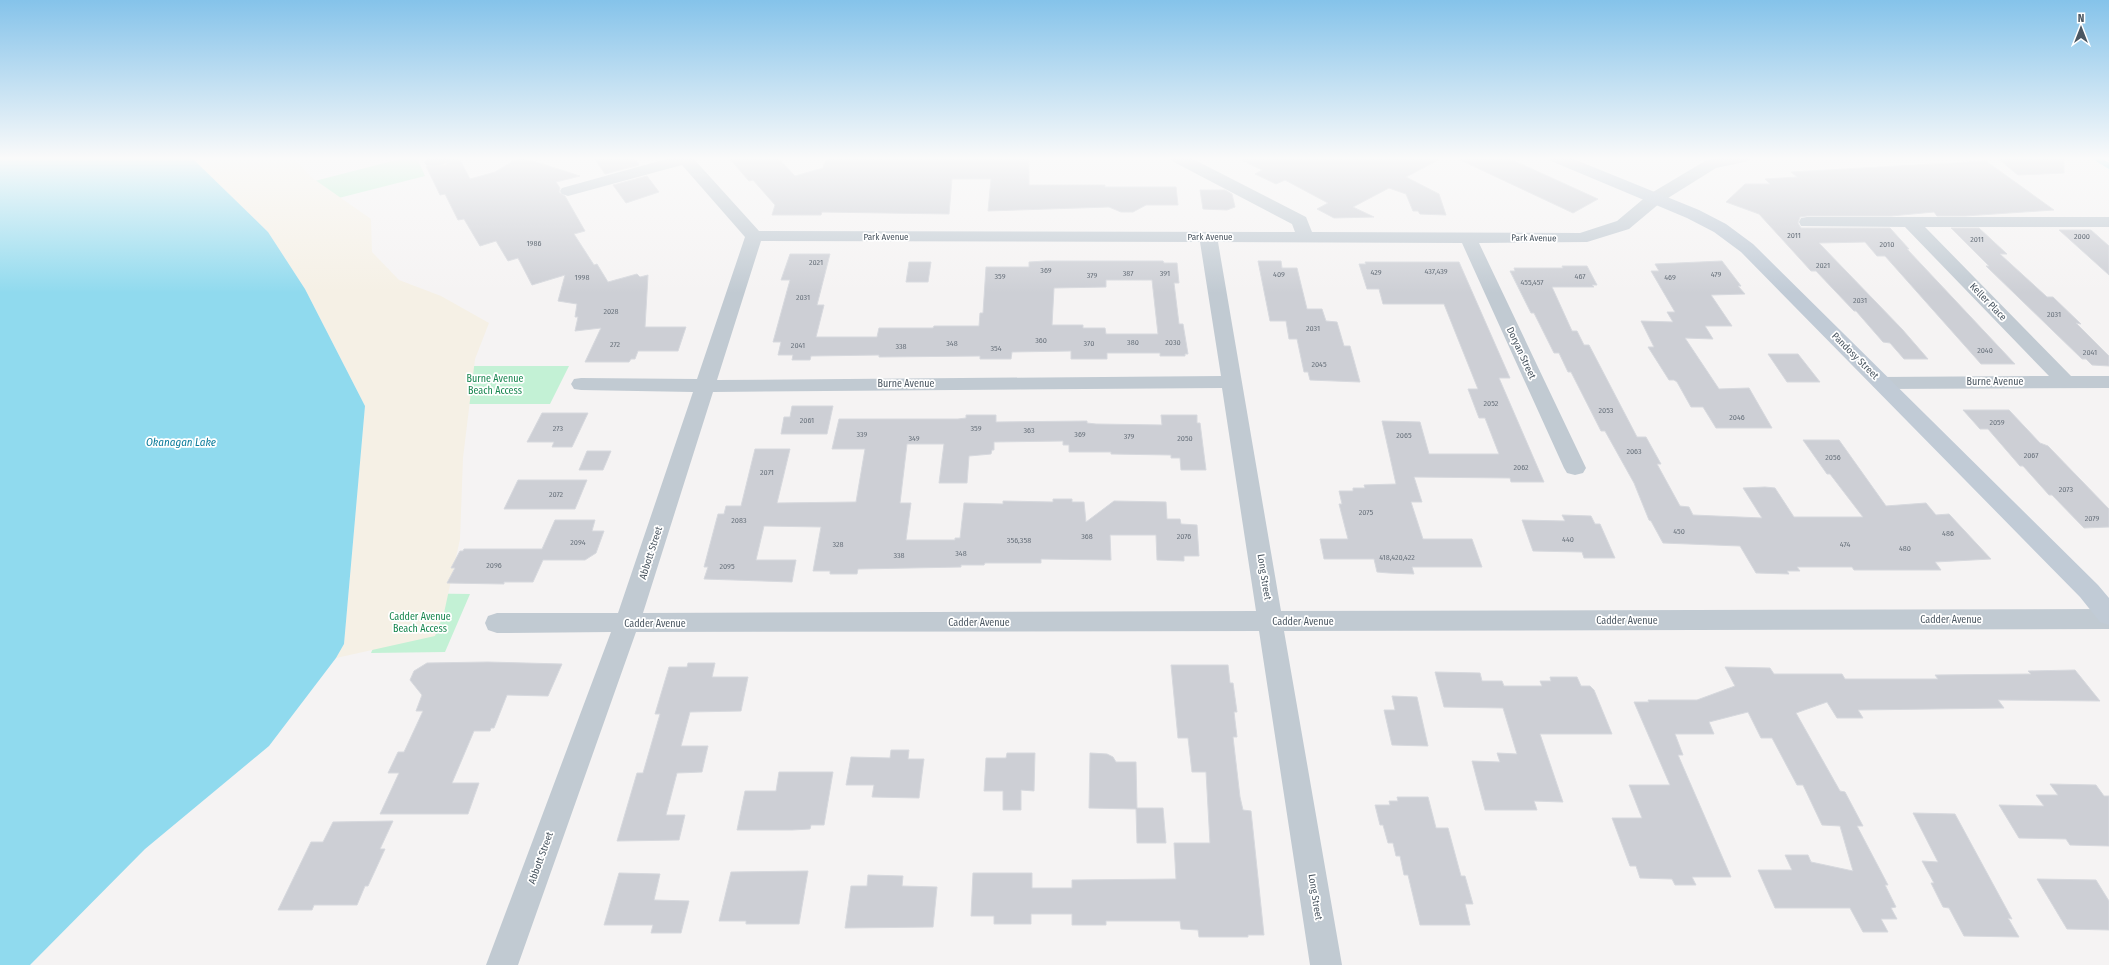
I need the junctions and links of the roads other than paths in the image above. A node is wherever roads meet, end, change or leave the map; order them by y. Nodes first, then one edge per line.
1 (724, 203) edge
2 (1265, 203) edge
3 (1649, 203) edge
4 (1664, 203) edge
5 (1807, 222) dead end
6 (1910, 222) junction
7 (2109, 222) edge
8 (754, 236) junction
9 (1208, 237) junction
10 (1305, 237) junction
11 (1468, 237) junction
12 (1231, 382) junction
13 (2066, 382) junction
14 (2109, 382) edge
15 (1881, 383) junction
16 (581, 384) dead end
17 (706, 386) junction
18 (1575, 468) dead end
19 (2109, 615) edge
20 (2109, 619) edge
21 (1271, 622) junction
22 (496, 623) dead end
23 (627, 624) junction
24 (502, 965) edge
25 (1326, 965) edge

1 - 8 street
2 - 10 street
3 - 11 street, Park Avenue
4 - 15 main road, Pandosy Street
5 - 6 street
6 - 7 street
6 - 13 street, Keller Place
8 - 9 street, Park Avenue
8 - 17 street, Abbott Street
9 - 10 street, Park Avenue
9 - 12 street, Long Street
10 - 11 street, Park Avenue
11 - 18 street, Doryan Street
12 - 17 street, Burne Avenue
12 - 21 street, Long Street
13 - 14 street, Burne Avenue
13 - 15 street, Burne Avenue
15 - 19 main road, Pandosy Street
16 - 17 street, Burne Avenue
17 - 23 street, Abbott Street
20 - 21 street, Cadder Avenue
21 - 23 street, Cadder Avenue
21 - 25 street, Long Street
22 - 23 street, Cadder Avenue
23 - 24 street, Abbott Street

